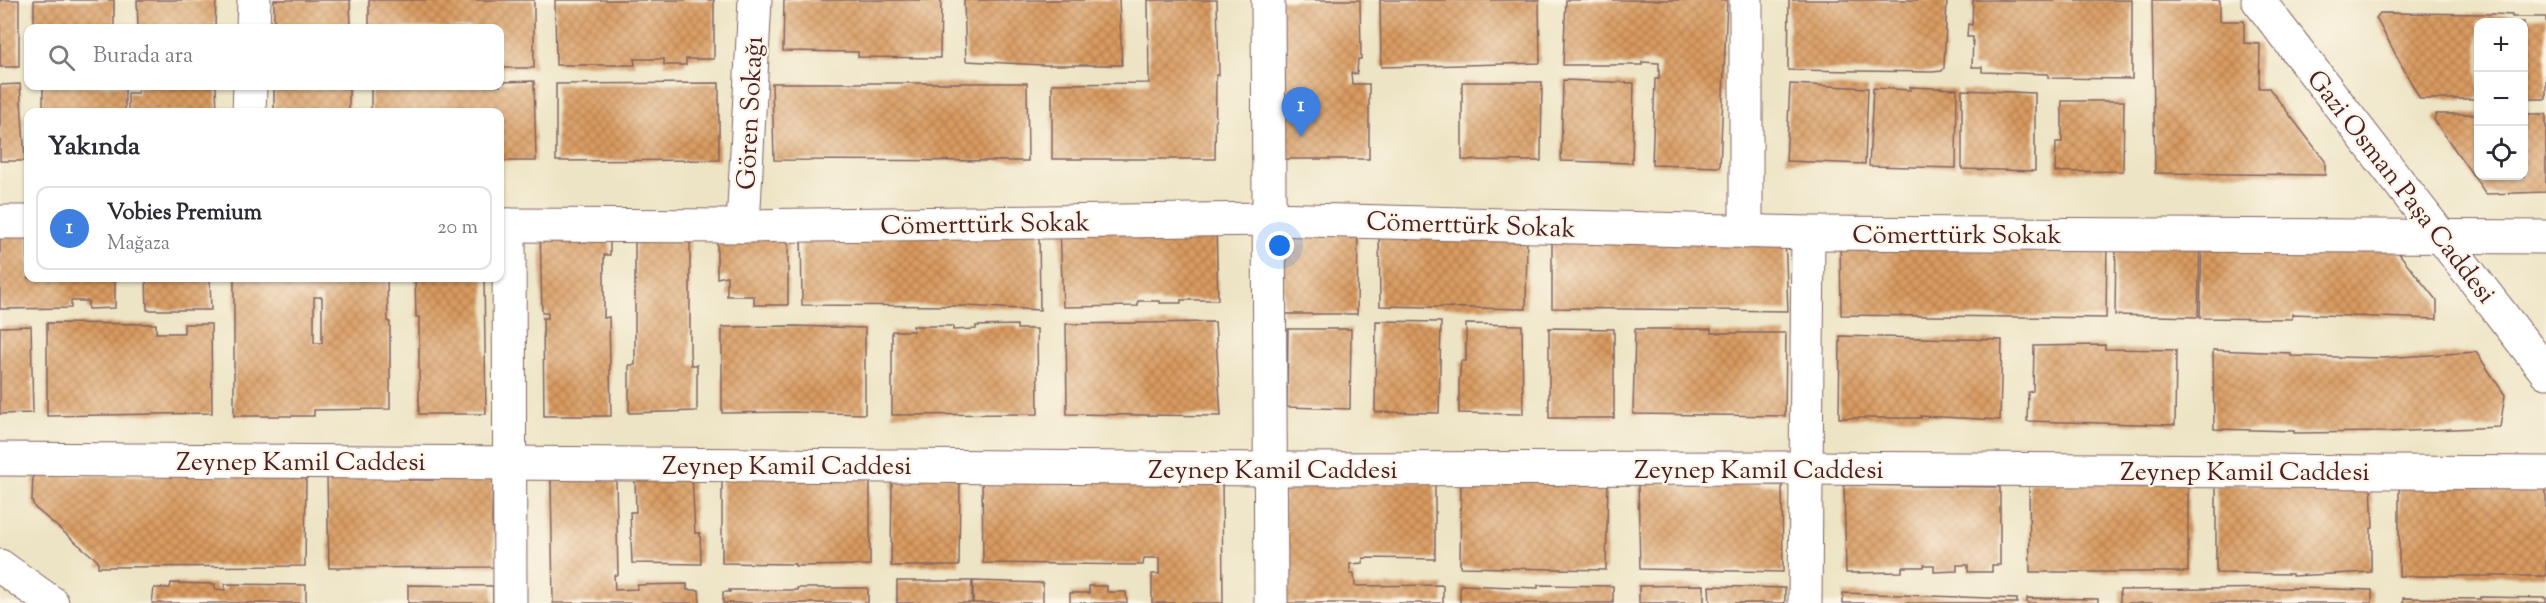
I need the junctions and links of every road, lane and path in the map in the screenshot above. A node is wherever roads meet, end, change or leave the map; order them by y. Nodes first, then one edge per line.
1 (254, 0) edge
2 (755, 0) edge
3 (1268, 0) edge
4 (1746, 0) edge
5 (2258, 0) edge
6 (253, 24) edge
7 (250, 90) edge
8 (249, 108) edge
9 (1269, 219) junction
10 (0, 222) edge
11 (24, 222) edge
12 (504, 225) edge
13 (743, 226) junction
14 (1746, 232) junction
15 (1808, 233) junction
16 (2442, 236) junction
17 (2546, 237) edge
18 (2546, 372) edge
19 (0, 459) edge
20 (511, 463) junction
21 (1805, 468) junction
22 (1270, 470) junction
23 (2546, 473) edge
24 (0, 566) edge
25 (41, 599) edge
26 (510, 603) edge
27 (1271, 603) edge
28 (1805, 603) edge

1 - 6 street
2 - 13 street, Gören Sokağı
3 - 9 street
4 - 14 street
5 - 16 street, Gazi Osman Paşa Caddesi
7 - 8 street
9 - 13 street, Cömerttürk Sokak
9 - 14 street, Cömerttürk Sokak
9 - 22 street
10 - 11 street
12 - 13 street, Cömerttürk Sokak
12 - 20 street
14 - 15 street, Cömerttürk Sokak
15 - 16 street, Cömerttürk Sokak
15 - 21 street
16 - 17 street, Cömerttürk Sokak
16 - 18 street, Gazi Osman Paşa Caddesi
19 - 20 street, Zeynep Kamil Caddesi
20 - 22 street, Zeynep Kamil Caddesi
20 - 26 street
21 - 22 street, Zeynep Kamil Caddesi
21 - 23 street, Zeynep Kamil Caddesi
21 - 28 street
22 - 27 street
24 - 25 street

